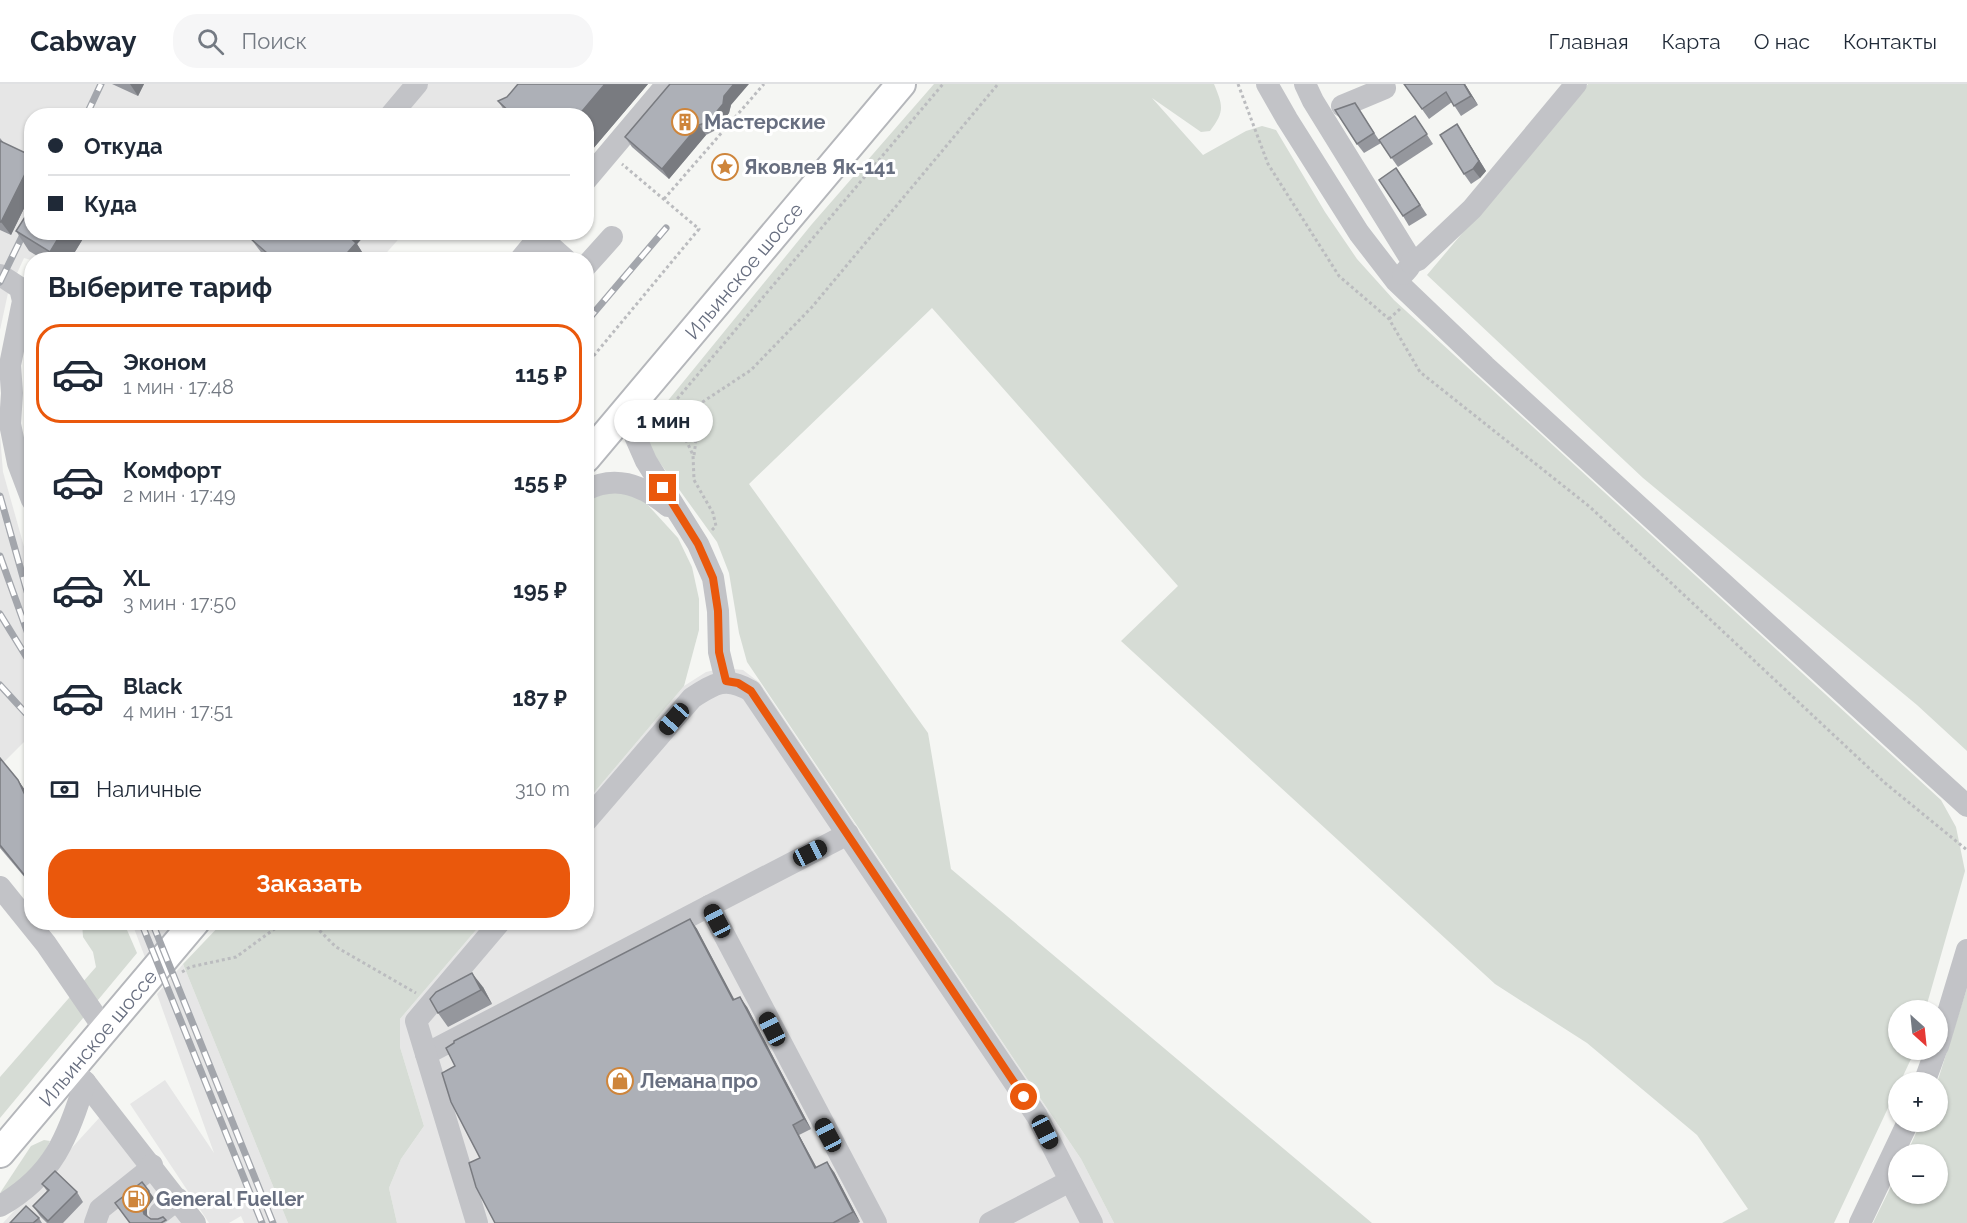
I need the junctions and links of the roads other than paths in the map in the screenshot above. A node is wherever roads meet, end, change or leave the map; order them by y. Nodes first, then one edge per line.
1 (417, 84) edge
2 (667, 84) edge
3 (1267, 84) edge
4 (1305, 84) edge
5 (1383, 84) edge
6 (1576, 84) edge
7 (893, 87) edge
8 (1342, 106) edge
9 (397, 108) edge
10 (594, 171) edge
11 (612, 237) dead end
12 (536, 240) edge
13 (547, 240) edge
14 (526, 252) edge
15 (558, 252) edge
16 (594, 257) edge
17 (1411, 263) junction
18 (0, 275) edge
19 (1396, 281) junction
20 (644, 390) junction
21 (22, 394) edge
22 (594, 449) edge
23 (24, 479) edge
24 (594, 487) edge
25 (679, 514) junction
26 (726, 681) junction
27 (1967, 806) edge
28 (594, 812) edge
29 (848, 834) junction
30 (0, 887) edge
31 (709, 906) junction
32 (24, 917) edge
33 (35, 930) edge
34 (188, 930) edge
35 (493, 930) edge
36 (1967, 950) edge
37 (1948, 1013) edge
38 (105, 1030) junction
39 (426, 1054) junction
40 (78, 1076) junction
41 (1903, 1132) edge
42 (0, 1153) edge
43 (152, 1165) junction
44 (1070, 1181) junction
45 (0, 1206) edge
46 (191, 1222) edge
47 (95, 1223) edge
48 (477, 1223) edge
49 (876, 1223) edge
50 (990, 1223) edge
51 (1092, 1223) edge
52 (1860, 1223) edge

1 - 9 street
2 - 10 street
3 - 19 street
4 - 17 street
5 - 8 street
6 - 17 street
7 - 20 main road, Ильинское шоссе
11 - 16 street
12 - 14 street
13 - 15 street
17 - 19 street
18 - 21 street
19 - 27 street
20 - 22 main road, Ильинское шоссе
20 - 25 street
21 - 23 street
24 - 25 street
25 - 26 street
26 - 28 street
26 - 29 street
29 - 31 street
29 - 44 street
30 - 32 street
31 - 39 street
31 - 49 street
33 - 38 street
34 - 38 main road, Ильинское шоссе
35 - 39 street
36 - 37 street
38 - 40 main road, Ильинское шоссе
39 - 48 street
40 - 42 main road, Ильинское шоссе
40 - 43 street
40 - 45 street
41 - 52 street
43 - 46 street
43 - 47 street
44 - 50 street
44 - 51 street

